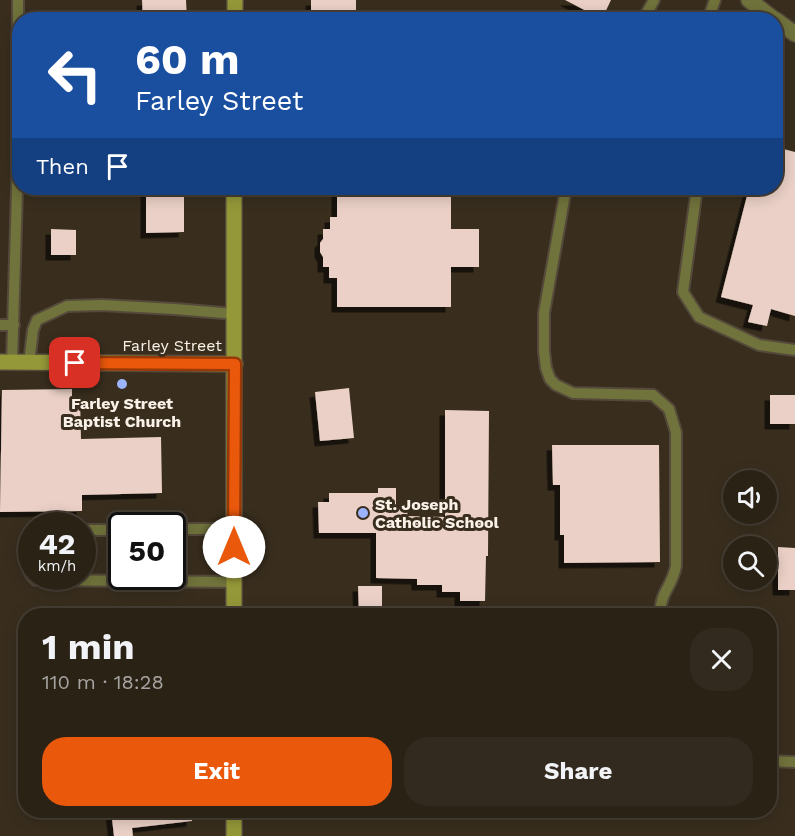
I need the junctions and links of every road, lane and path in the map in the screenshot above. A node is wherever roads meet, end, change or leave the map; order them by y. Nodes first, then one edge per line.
1 (17, 195) edge
2 (234, 195) edge
3 (565, 195) edge
4 (696, 195) edge
5 (235, 314) junction
6 (0, 325) edge
7 (14, 325) junction
8 (795, 350) edge
9 (6, 362) edge
10 (29, 363) junction
11 (235, 364) junction
12 (186, 529) edge
13 (234, 529) junction
14 (96, 581) edge
15 (234, 582) junction
16 (234, 608) edge
17 (660, 608) edge
18 (777, 761) edge
19 (795, 762) edge
20 (234, 818) edge
21 (234, 836) edge

1 - 7 lane
2 - 5 main road
3 - 17 lane
4 - 8 lane
5 - 10 lane
5 - 11 main road
6 - 7 lane
7 - 9 lane
9 - 10 main road, Farley Street
10 - 11 main road, Farley Street
11 - 13 main road
12 - 13 lane
13 - 15 main road
14 - 15 lane
15 - 16 main road
18 - 19 lane
20 - 21 main road

